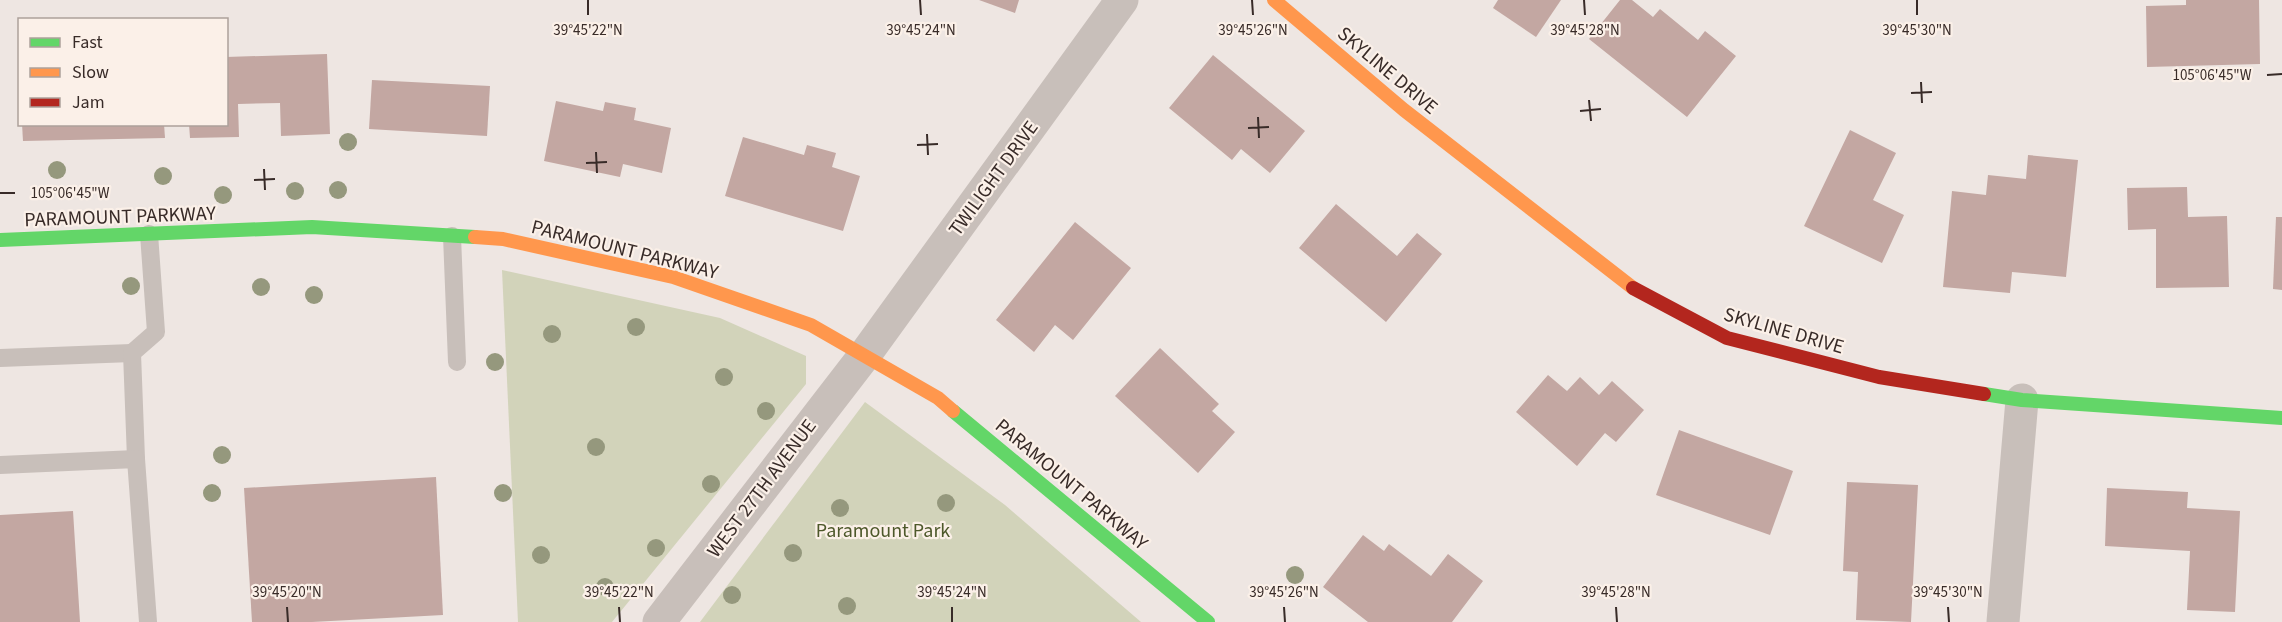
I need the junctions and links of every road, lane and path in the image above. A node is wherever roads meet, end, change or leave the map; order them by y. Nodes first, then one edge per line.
1 (1122, 0) edge
2 (1274, 0) edge
3 (150, 234) junction
4 (452, 236) junction
5 (0, 240) edge
6 (132, 353) junction
7 (864, 356) junction
8 (0, 358) edge
9 (457, 362) dead end
10 (2022, 400) junction
11 (2282, 418) edge
12 (136, 459) junction
13 (0, 465) edge
14 (148, 622) edge
15 (659, 622) edge
16 (1208, 622) edge
17 (2003, 622) edge

1 - 7 street, TWILIGHT DRIVE
2 - 10 street, SKYLINE DRIVE
3 - 4 street, PARAMOUNT PARKWAY
3 - 5 street, PARAMOUNT PARKWAY
3 - 6 lane
4 - 7 street, PARAMOUNT PARKWAY
4 - 9 lane
6 - 8 lane
6 - 12 lane
7 - 15 street, WEST 27TH AVENUE
7 - 16 street, PARAMOUNT PARKWAY
10 - 11 street, SKYLINE DRIVE
10 - 17 street
12 - 13 lane
12 - 14 lane

